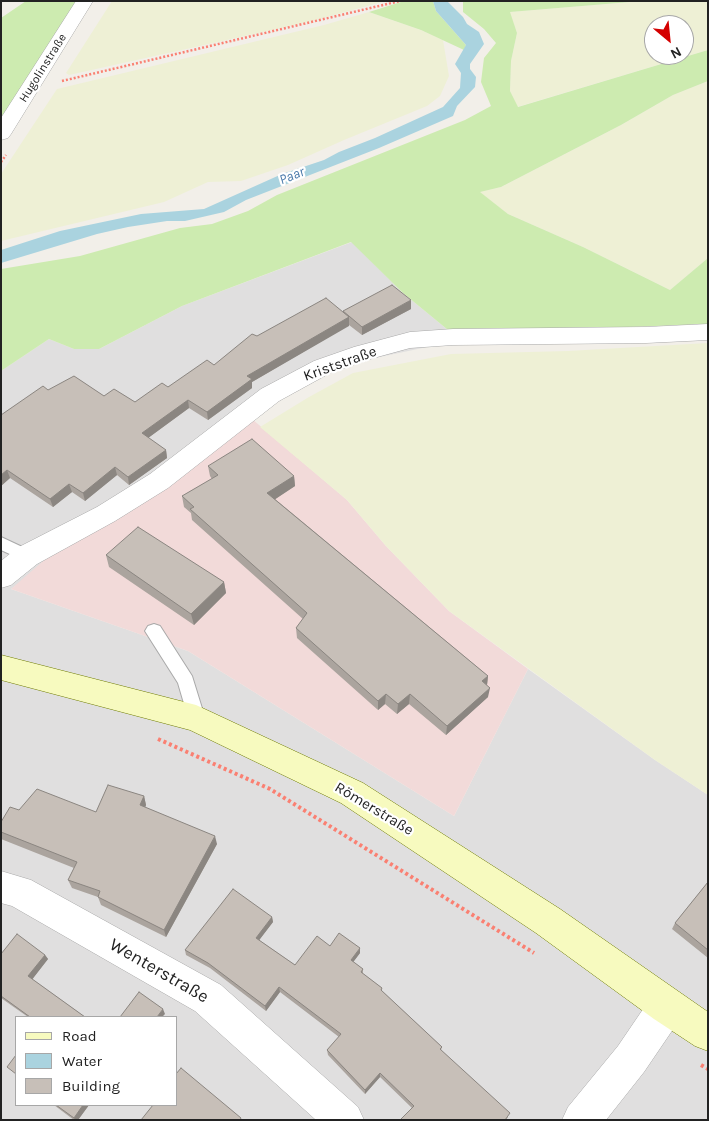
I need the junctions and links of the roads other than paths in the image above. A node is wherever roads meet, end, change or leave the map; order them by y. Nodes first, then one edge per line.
1 (85, 1) edge
2 (1, 134) edge
3 (708, 332) edge
4 (1, 543) edge
5 (27, 556) junction
6 (1, 577) edge
7 (154, 631) dead end
8 (1, 667) edge
9 (196, 718) junction
10 (1, 887) edge
11 (667, 1006) junction
12 (708, 1032) edge
13 (345, 1120) edge
14 (581, 1120) edge

1 - 2 street, Hugolinstraße
3 - 5 street, Kriststraße
4 - 5 lane
5 - 6 street, Kriststraße
7 - 9 lane
8 - 9 main road, Römerstraße
9 - 11 main road, Römerstraße
10 - 13 street, Wenterstraße
11 - 12 main road, Römerstraße
11 - 14 street

